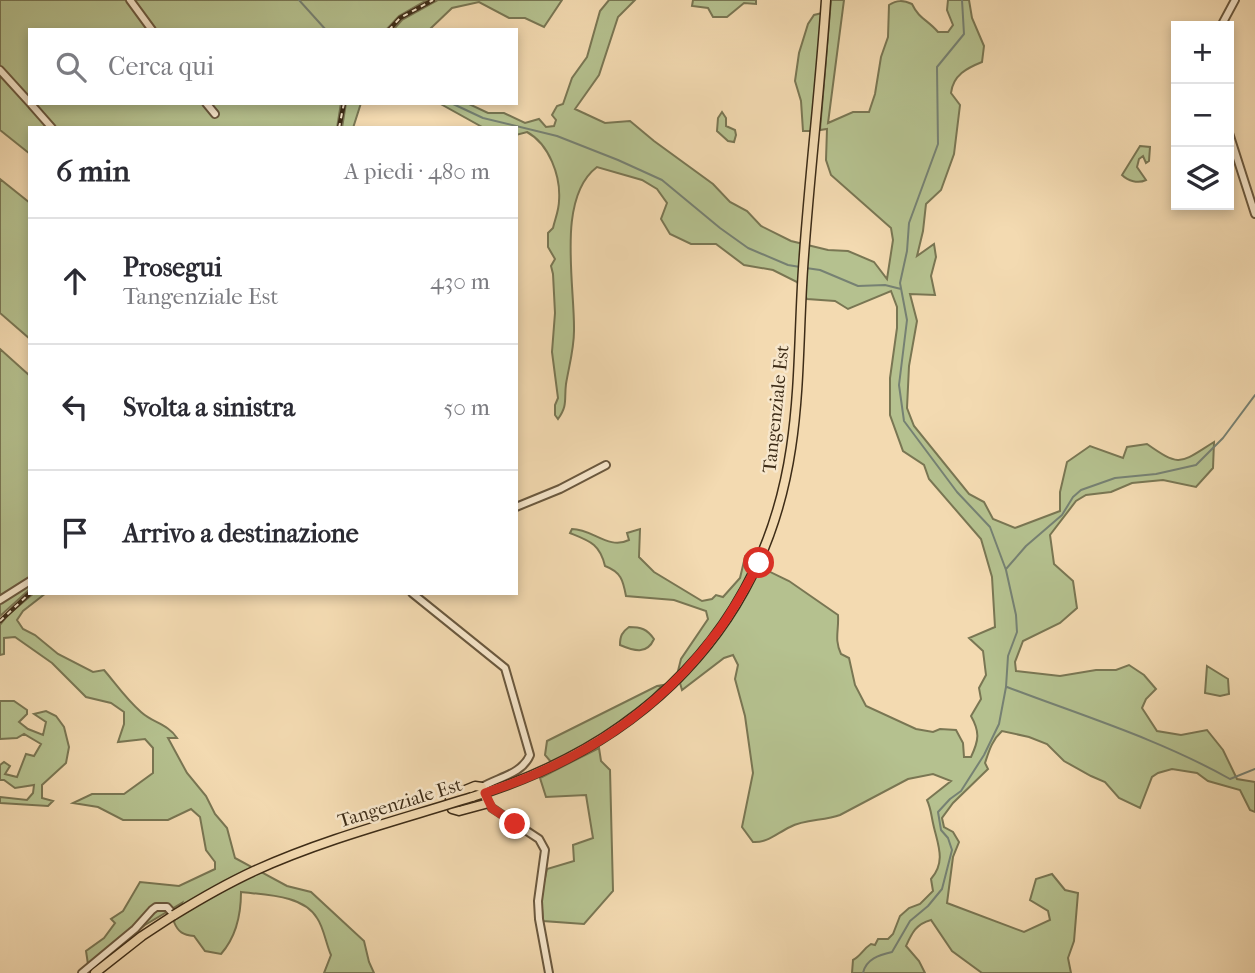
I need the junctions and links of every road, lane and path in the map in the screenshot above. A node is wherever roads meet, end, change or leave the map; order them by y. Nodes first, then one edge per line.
1 (131, 0) edge
2 (826, 0) edge
3 (1235, 0) edge
4 (1224, 21) edge
5 (151, 28) edge
6 (0, 70) edge
7 (28, 101) edge
8 (32, 105) edge
9 (208, 105) edge
10 (215, 114) dead end
11 (50, 126) edge
12 (1233, 147) edge
13 (1255, 214) edge
14 (606, 465) dead end
15 (518, 506) edge
16 (28, 582) edge
17 (414, 595) edge
18 (0, 600) edge
19 (485, 794) junction
20 (174, 915) junction
21 (82, 973) edge
22 (95, 973) edge
23 (549, 973) edge

1 - 5 street
2 - 19 main road, Tangenziale Est
3 - 4 street
6 - 7 street
8 - 11 street
9 - 10 street
12 - 13 street
14 - 15 street
16 - 18 street
17 - 19 street
19 - 20 main road, Tangenziale Est, bridge
19 - 23 street
20 - 21 street
20 - 22 main road, Tangenziale Est

